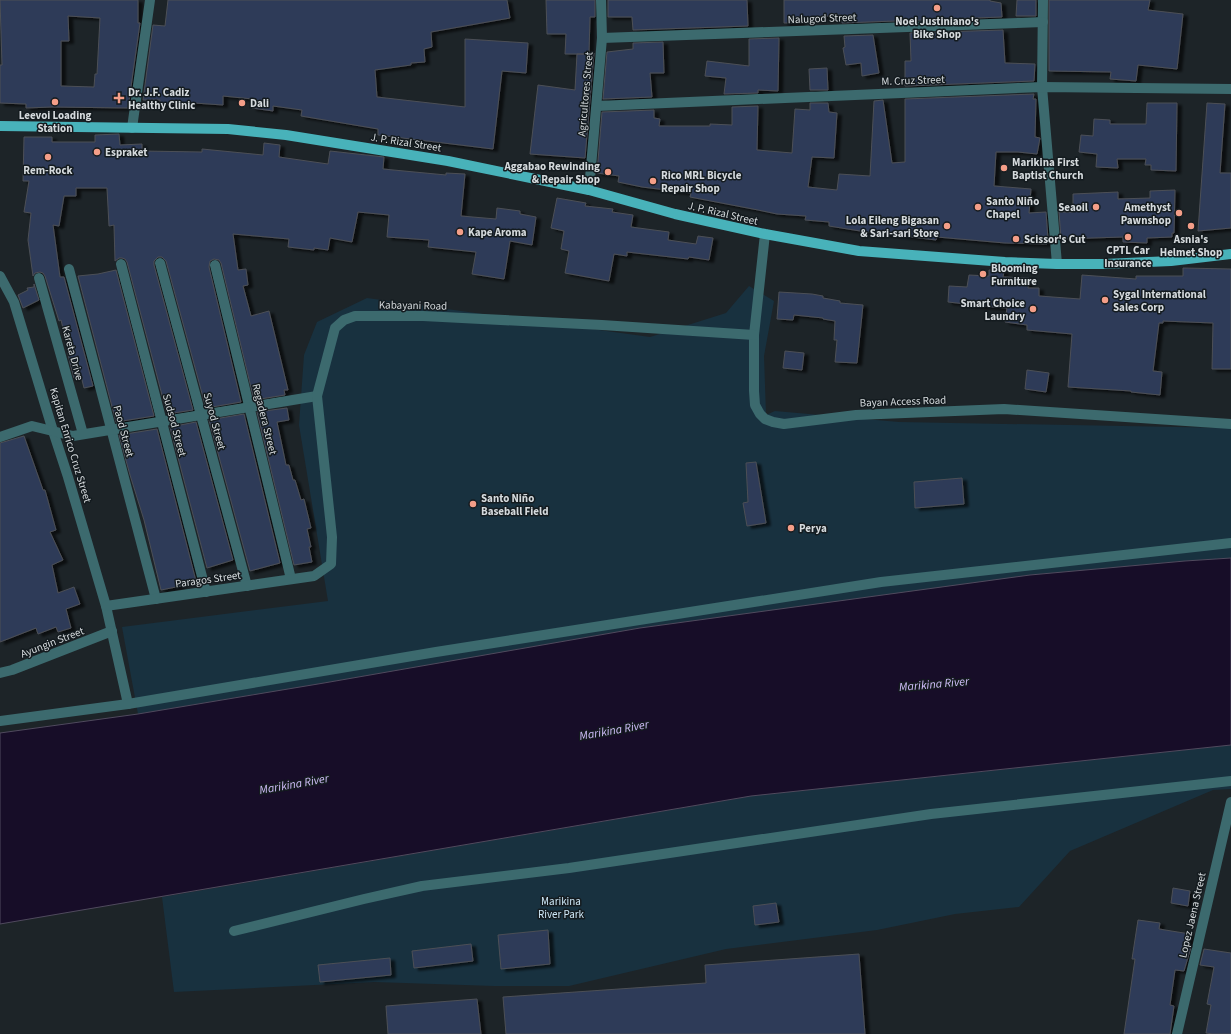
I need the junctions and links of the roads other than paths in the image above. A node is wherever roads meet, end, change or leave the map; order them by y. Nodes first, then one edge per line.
1 (150, 0) edge
2 (601, 0) edge
3 (1043, 0) edge
4 (1042, 22) junction
5 (602, 38) junction
6 (1042, 87) junction
7 (1231, 89) edge
8 (597, 106) junction
9 (0, 126) edge
10 (132, 128) junction
11 (589, 190) junction
12 (765, 234) junction
13 (1231, 254) edge
14 (160, 263) dead end
15 (121, 264) dead end
16 (1057, 264) junction
17 (215, 265) dead end
18 (68, 269) dead end
19 (0, 276) edge
20 (39, 278) dead end
21 (754, 335) junction
22 (316, 396) junction
23 (249, 407) junction
24 (201, 415) junction
25 (162, 421) junction
26 (1231, 424) edge
27 (111, 429) junction
28 (54, 432) junction
29 (82, 434) junction
30 (0, 437) edge
31 (1231, 543) edge
32 (314, 576) joint
33 (291, 579) junction
34 (247, 586) junction
35 (206, 592) junction
36 (156, 599) junction
37 (106, 606) junction
38 (111, 628) junction
39 (0, 674) edge
40 (128, 704) junction
41 (0, 721) edge
42 (1231, 781) edge
43 (1231, 802) edge
44 (234, 931) dead end
45 (1177, 1034) edge

1 - 10 street
2 - 5 street, Agricultores Street
3 - 4 street
4 - 5 street, Nalugod Street
4 - 6 street
5 - 8 street, Agricultores Street
6 - 7 street, M. Cruz Street
6 - 8 street, M. Cruz Street
6 - 16 street
8 - 11 street, Agricultores Street
9 - 10 main road, J. P. Rizal Street
10 - 11 main road, J. P. Rizal Street
11 - 12 main road, J. P. Rizal Street
12 - 16 main road, J. P. Rizal Street
12 - 21 street, Bayan Access Road
13 - 16 main road, J. P. Rizal Street
14 - 24 street, Suyod Street
15 - 25 street, Sudsod Street
17 - 23 street, Regadera Street
18 - 27 street, Paod Street
19 - 28 street, Kapitan Enrico Cruz Street
20 - 29 street, Kareta Drive
21 - 22 street, Kabayani Road
21 - 26 street, Bayan Access Road
22 - 23 street
22 - 32 street, Kabayani Road
23 - 24 street
23 - 33 street, Regadera Street
24 - 25 street
24 - 34 street, Suyod Street
25 - 27 street
25 - 35 street, Sudsod Street
27 - 29 street
27 - 36 street, Paod Street
28 - 29 street
28 - 30 street
28 - 37 street, Kapitan Enrico Cruz Street
31 - 40 street
32 - 33 street, Paragos Street
33 - 34 street, Paragos Street
34 - 35 street, Paragos Street
35 - 36 street, Paragos Street
36 - 37 street, Paragos Street
37 - 38 street, Kapitan Enrico Cruz Street
38 - 39 street, Ayungin Street
38 - 40 street, Kapitan Enrico Cruz Street
40 - 41 street
42 - 44 street
43 - 45 street, Lopez Jaena Street

